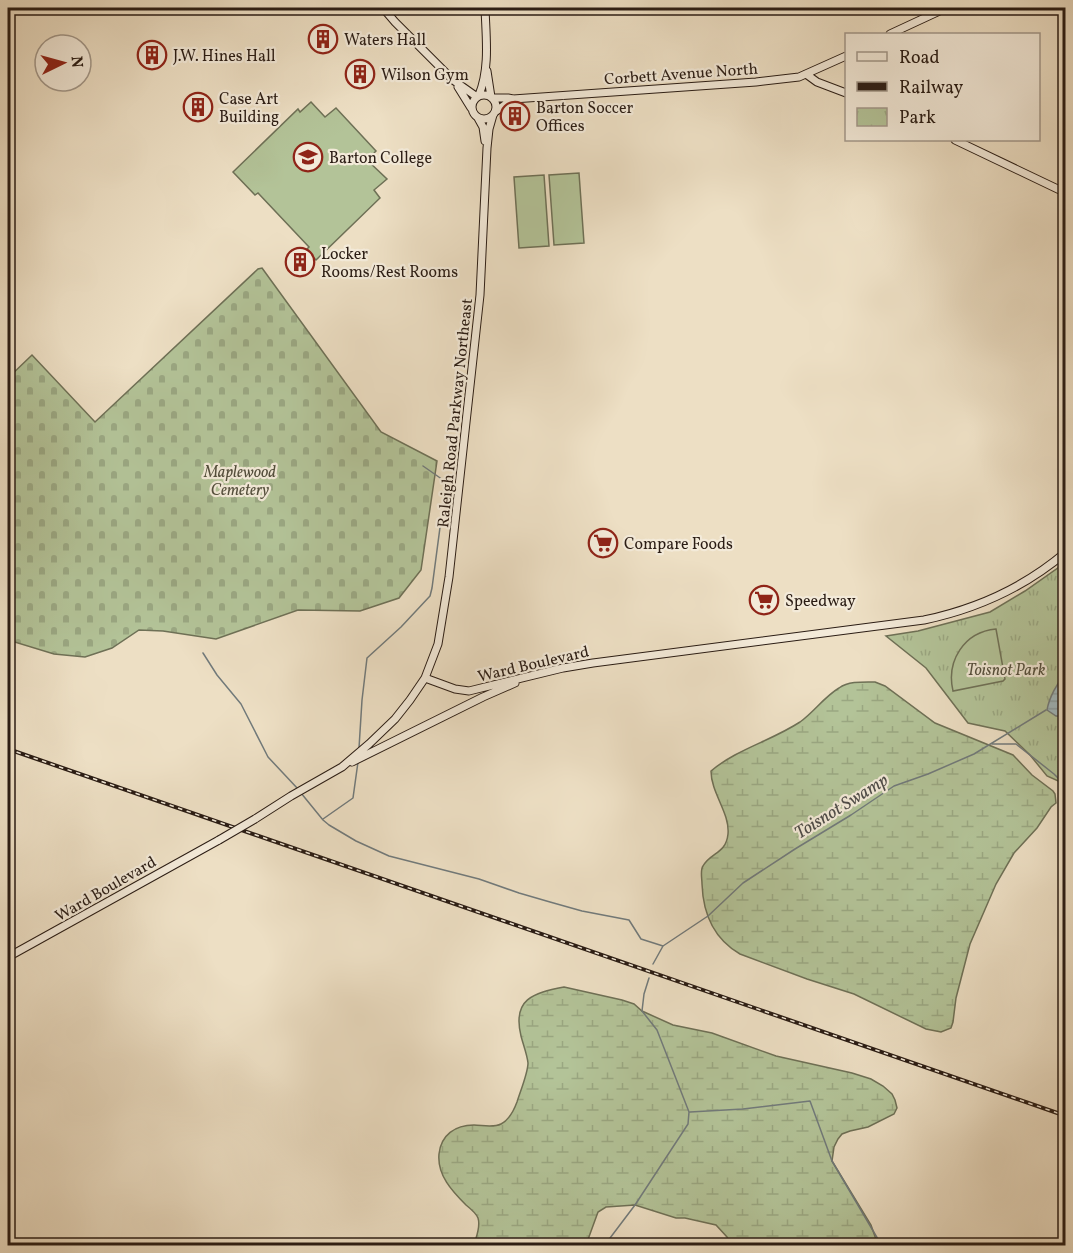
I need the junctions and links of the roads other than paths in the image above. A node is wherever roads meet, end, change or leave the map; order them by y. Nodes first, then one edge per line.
1 (383, 8) edge
2 (485, 8) edge
3 (946, 8) edge
4 (892, 33) edge
5 (845, 56) edge
6 (486, 69) junction
7 (806, 74) junction
8 (453, 80) junction
9 (845, 93) edge
10 (478, 96) junction
11 (492, 98) junction
12 (513, 99) junction
13 (472, 108) junction
14 (494, 113) junction
15 (478, 118) junction
16 (957, 141) edge
17 (487, 148) junction
18 (1065, 193) edge
19 (1065, 552) edge
20 (534, 675) junction
21 (425, 678) junction
22 (342, 767) junction
23 (8, 957) edge

1 - 8 street
2 - 6 street
3 - 4 street
5 - 7 street, Corbett Avenue North
6 - 10 street
6 - 11 street
7 - 9 street
7 - 12 street, Corbett Avenue North
8 - 10 street
8 - 13 street
10 - 11 street
10 - 13 street
11 - 12 street, Corbett Avenue North
11 - 14 street
12 - 14 street
13 - 15 street
14 - 15 street
14 - 17 street, Raleigh Road Parkway Northeast
15 - 17 street, Raleigh Road Parkway Northeast
16 - 18 street
17 - 21 street, Raleigh Road Parkway Northeast
19 - 20 street, Ward Boulevard
20 - 21 street, Ward Boulevard
20 - 22 street
21 - 22 street, Ward Boulevard
22 - 23 street, Ward Boulevard, bridge

